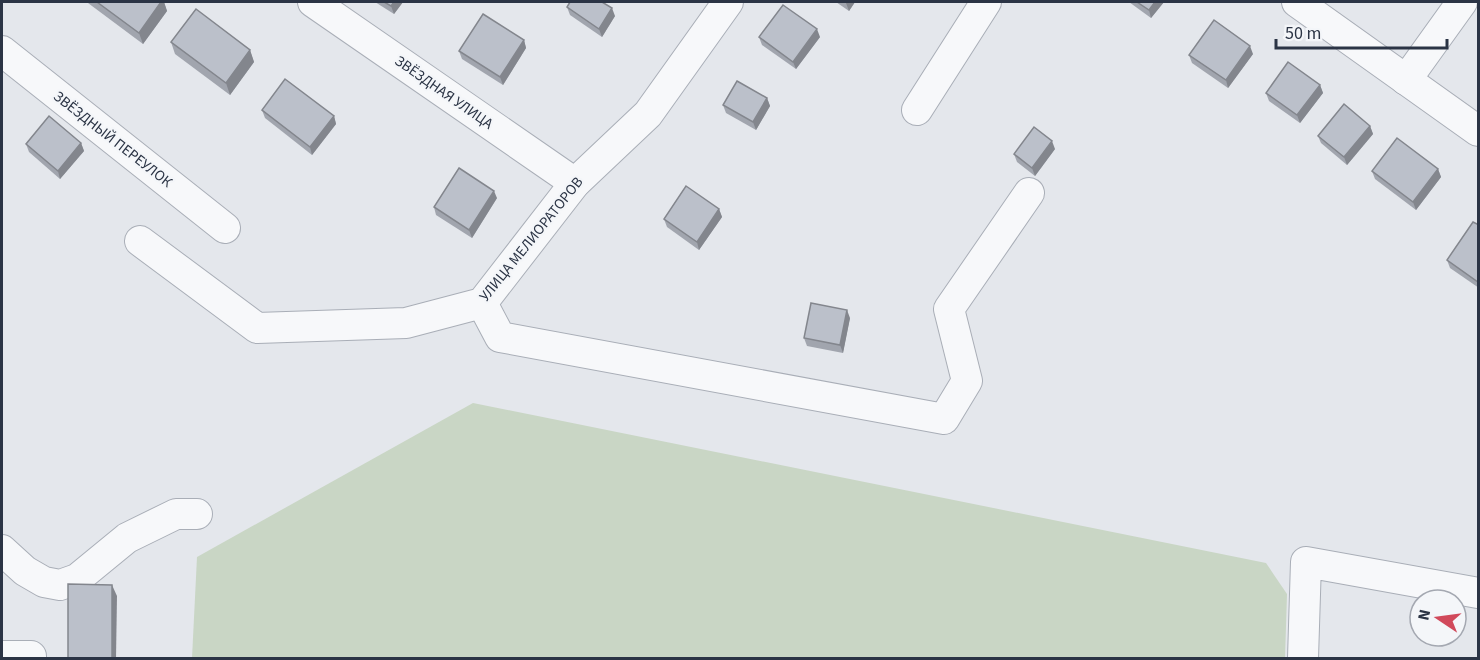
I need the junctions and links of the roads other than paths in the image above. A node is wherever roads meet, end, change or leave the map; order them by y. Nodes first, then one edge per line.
1 (313, 2) edge
2 (728, 2) edge
3 (986, 2) edge
4 (1297, 2) edge
5 (1462, 2) edge
6 (2, 51) edge
7 (1406, 80) junction
8 (917, 110) dead end
9 (1479, 131) edge
10 (575, 183) junction
11 (1029, 193) dead end
12 (225, 228) dead end
13 (140, 242) dead end
14 (482, 303) junction
15 (197, 514) dead end
16 (2, 550) edge
17 (1479, 593) edge
18 (2, 656) edge
19 (31, 658) edge
20 (1303, 658) edge

1 - 10 street, ЗВЁЗДНАЯ УЛИЦА
2 - 10 street, УЛИЦА МЕЛИОРАТОРОВ
3 - 8 street
4 - 7 street
5 - 7 street
6 - 12 street, ЗВЁЗДНЫЙ ПЕРЕУЛОК
7 - 9 street
10 - 14 street, УЛИЦА МЕЛИОРАТОРОВ
11 - 14 street
13 - 14 street, УЛИЦА МЕЛИОРАТОРОВ
15 - 16 street
17 - 20 street
18 - 19 street

